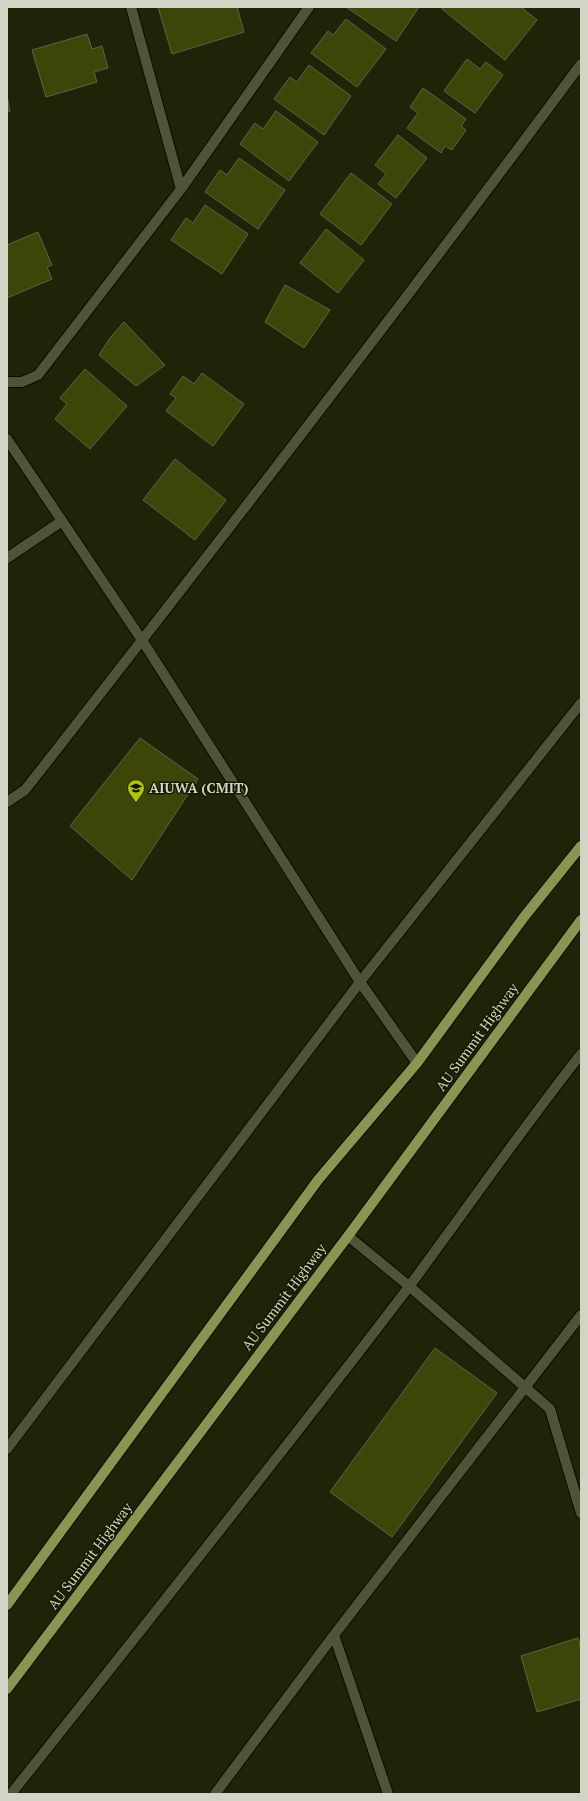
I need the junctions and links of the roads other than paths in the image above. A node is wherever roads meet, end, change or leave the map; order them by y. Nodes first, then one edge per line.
1 (131, 7) edge
2 (309, 7) edge
3 (581, 64) edge
4 (181, 189) junction
5 (7, 382) edge
6 (7, 439) edge
7 (62, 521) junction
8 (7, 558) edge
9 (142, 640) junction
10 (581, 703) edge
11 (7, 802) edge
12 (581, 846) edge
13 (581, 920) edge
14 (360, 982) junction
15 (581, 1054) edge
16 (417, 1063) junction
17 (348, 1236) junction
18 (409, 1286) junction
19 (581, 1315) edge
20 (526, 1388) junction
21 (7, 1449) edge
22 (581, 1513) edge
23 (7, 1605) edge
24 (334, 1635) junction
25 (7, 1689) edge
26 (11, 1794) edge
27 (214, 1794) edge
28 (388, 1794) edge

1 - 4 street
2 - 4 street
3 - 9 street
4 - 5 street
6 - 7 street
7 - 8 street
7 - 9 street
9 - 11 street
9 - 14 street
10 - 14 street
12 - 16 main road
13 - 17 main road, AU Summit Highway
14 - 16 street
14 - 21 street
15 - 18 street
16 - 23 main road
17 - 18 street
17 - 25 main road, AU Summit Highway
18 - 20 street
18 - 26 street
19 - 20 street
20 - 22 street
20 - 24 street
24 - 27 street
24 - 28 street

